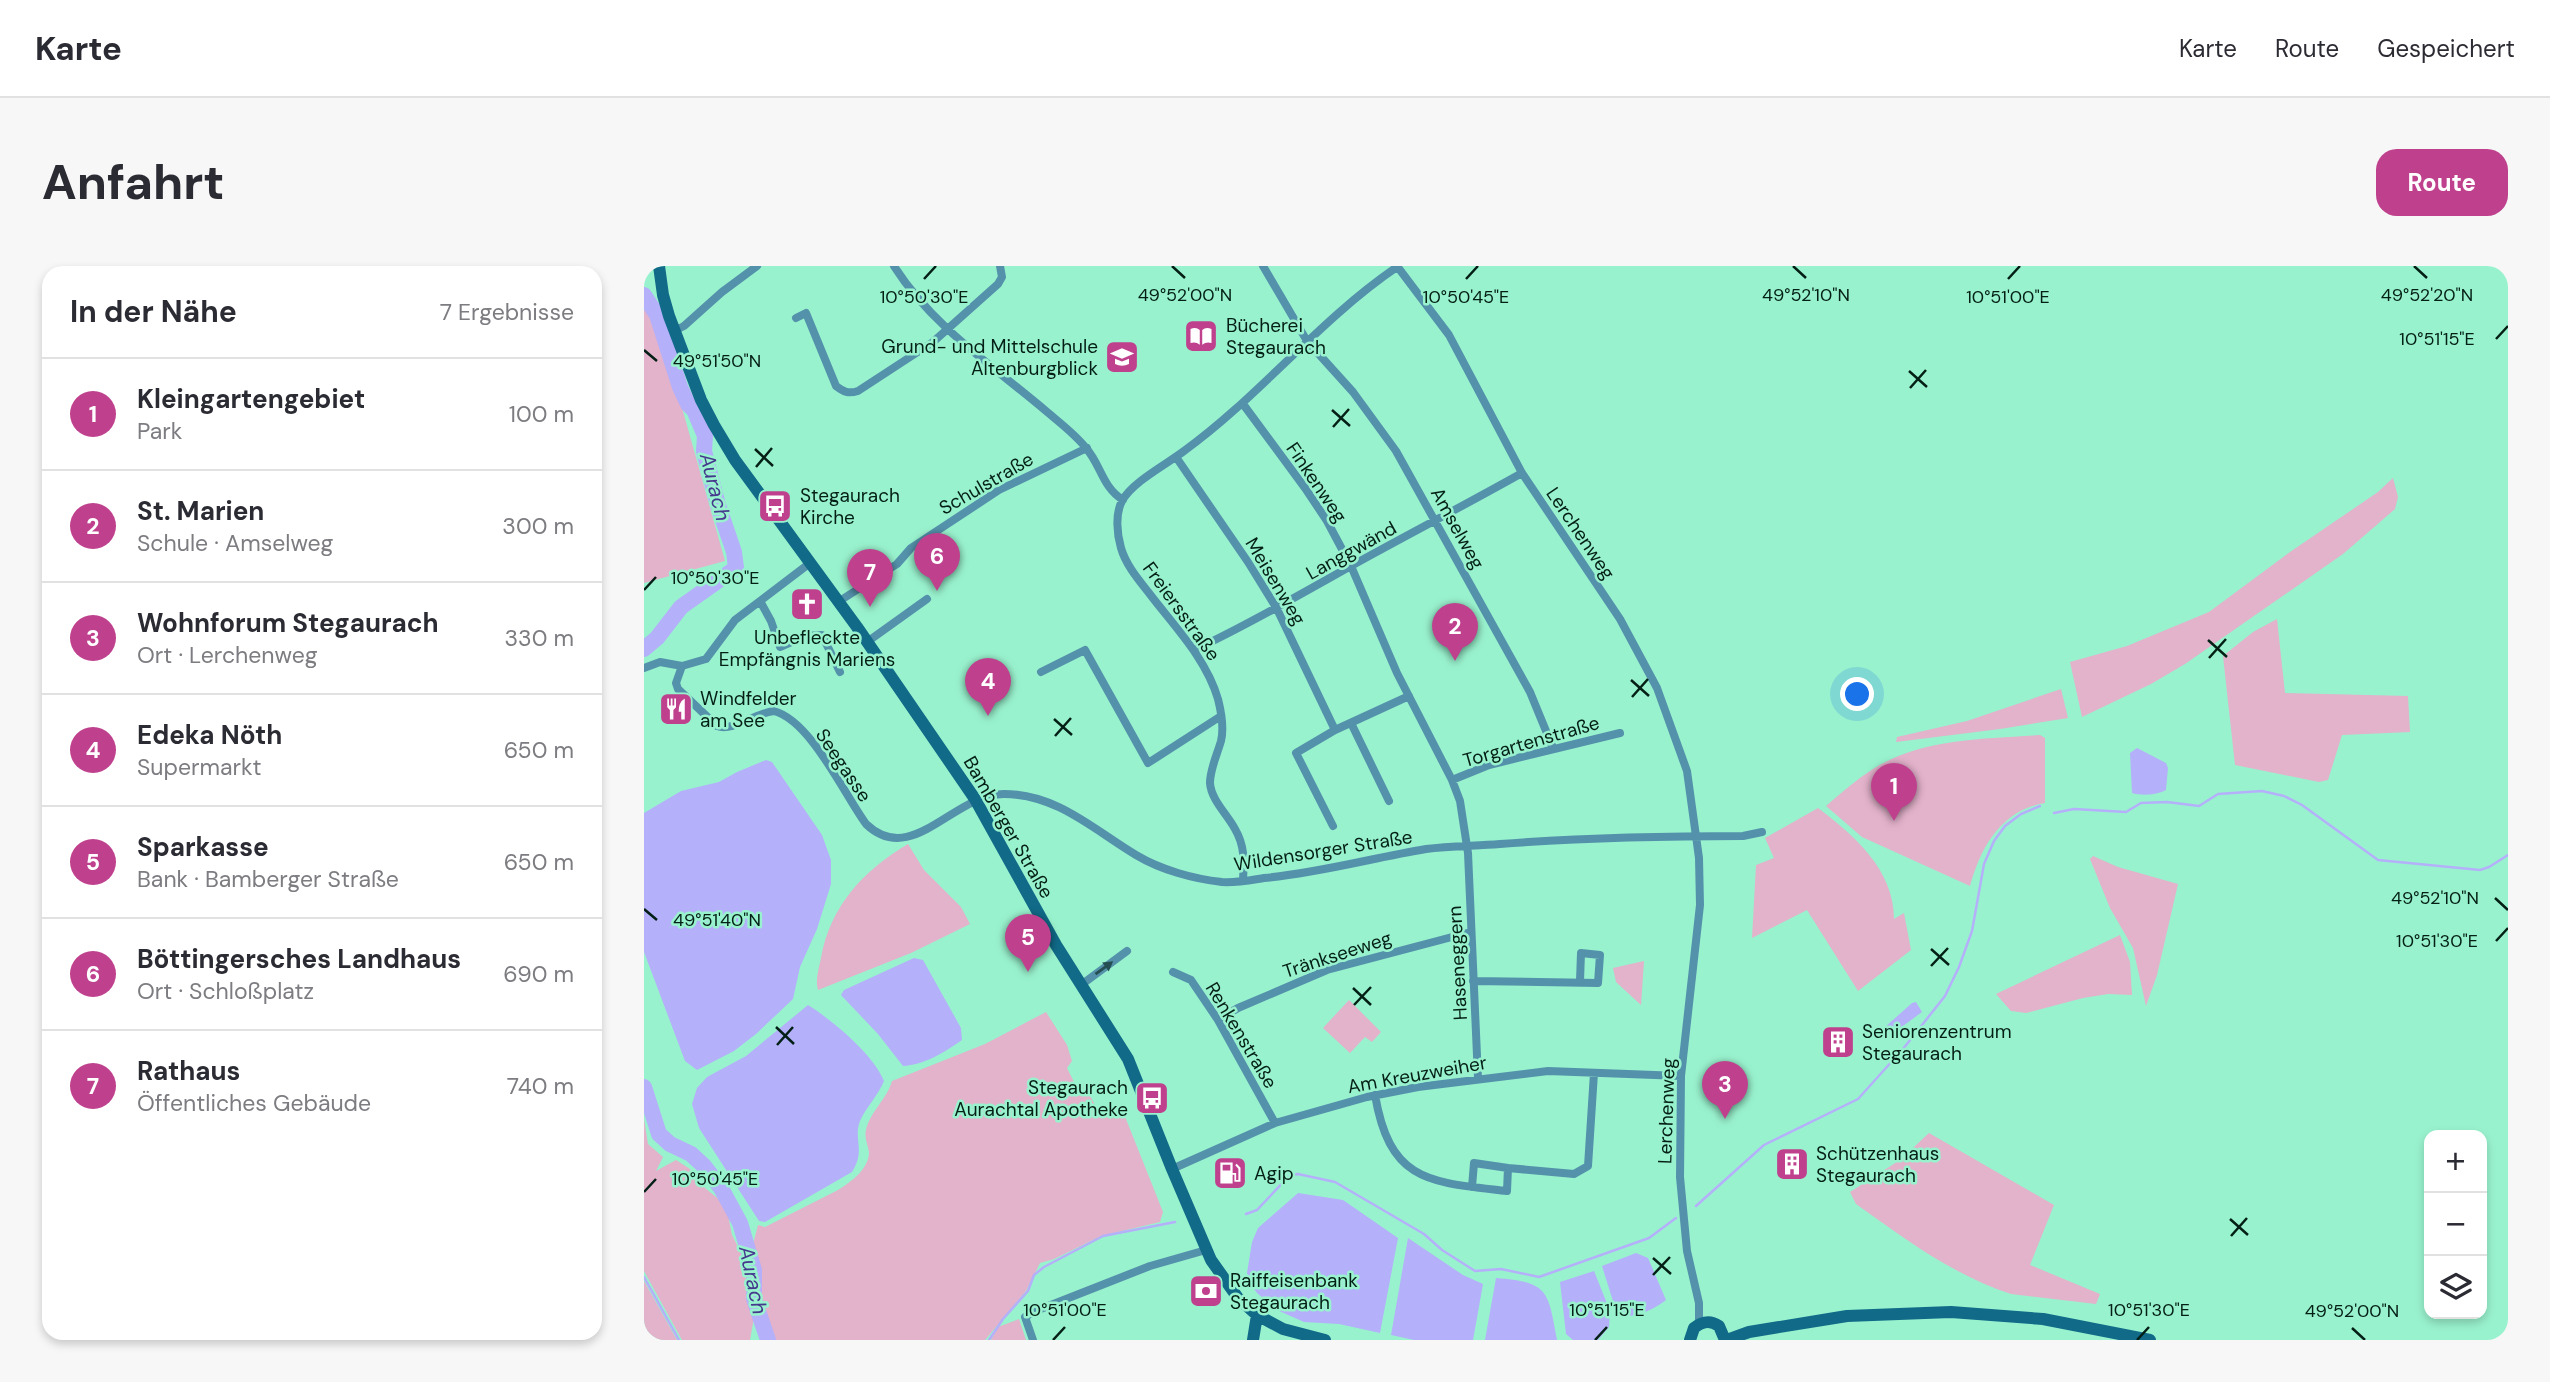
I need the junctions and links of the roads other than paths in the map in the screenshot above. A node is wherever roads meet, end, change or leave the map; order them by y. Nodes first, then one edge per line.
1 (659, 266) edge
2 (757, 266) edge
3 (894, 266) edge
4 (1000, 266) edge
5 (1263, 266) edge
6 (1397, 266) edge
7 (796, 318) dead end
8 (947, 330) junction
9 (674, 331) junction
10 (1307, 341) junction
11 (1243, 404) junction
12 (1087, 448) junction
13 (1176, 457) junction
14 (1522, 474) junction
15 (1123, 500) junction
16 (1436, 522) junction
17 (810, 563) junction
18 (1352, 566) junction
19 (927, 599) dead end
20 (760, 601) junction
21 (838, 602) junction
22 (1277, 609) junction
23 (867, 642) junction
24 (1194, 650) junction
25 (682, 666) junction
26 (644, 668) edge
27 (840, 672) dead end
28 (1041, 672) dead end
29 (1409, 696) junction
30 (1221, 716) junction
31 (1351, 723) junction
32 (1335, 730) junction
33 (1620, 733) dead end
34 (1553, 748) junction
35 (1452, 780) junction
36 (975, 799) junction
37 (1389, 801) dead end
38 (1333, 826) dead end
39 (1762, 832) dead end
40 (1697, 836) junction
41 (1467, 847) junction
42 (1243, 881) junction
43 (1471, 932) junction
44 (1127, 951) dead end
45 (1173, 972) dead end
46 (1473, 981) junction
47 (1580, 981) dead end
48 (1081, 985) junction
49 (1218, 1020) junction
50 (1594, 1073) junction
51 (1681, 1076) junction
52 (1478, 1078) junction
53 (1374, 1095) junction
54 (1275, 1123) junction
55 (1508, 1168) junction
56 (1172, 1169) junction
57 (1472, 1187) junction
58 (1206, 1250) junction
59 (1257, 1315) junction
60 (1704, 1323) junction
61 (2124, 1335) junction
62 (1725, 1337) edge
63 (1688, 1339) edge
64 (1033, 1340) edge
65 (1253, 1340) edge
66 (1325, 1340) edge
67 (2137, 1340) edge
68 (2150, 1340) edge

1 - 9 main road, Bamberger Straße
2 - 9 street
3 - 8 street
4 - 8 street
5 - 10 street, Amselweg
6 - 10 street
6 - 14 street, Lerchenweg
7 - 8 street
8 - 12 street
9 - 17 main road, Bamberger Straße
10 - 11 street
10 - 16 street, Amselweg
11 - 13 street
11 - 18 street, Finkenweg
12 - 15 street
12 - 21 street, Schulstraße
13 - 15 street
13 - 22 street, Meisenweg
14 - 16 street, Langgwänd
14 - 40 street, Lerchenweg
15 - 24 street, Freiersstraße
16 - 18 street, Langgwänd
16 - 34 street, Amselweg
17 - 20 street
17 - 21 main road, Bamberger Straße
18 - 22 street, Langgwänd
18 - 29 street, Finkenweg
19 - 23 street
20 - 25 street
20 - 27 street
21 - 23 main road, Bamberger Straße
22 - 24 street, Langgwänd
22 - 32 street, Meisenweg
23 - 36 main road, Bamberger Straße
24 - 30 street, Freiersstraße
25 - 26 street
25 - 36 street, Seegasse
28 - 30 street
29 - 31 street
29 - 35 street, Finkenweg
30 - 42 street, Freiersstraße
31 - 32 street
31 - 37 street
32 - 38 street
33 - 34 street, Torgartenstraße
34 - 35 street, Torgartenstraße
35 - 41 street, Haseneggern
36 - 42 street, Wildensorger Straße
36 - 48 main road, Bamberger Straße
39 - 40 street
40 - 41 street, Wildensorger Straße
40 - 51 street, Lerchenweg
41 - 42 street, Wildensorger Straße
41 - 43 street, Haseneggern
43 - 46 street, Haseneggern
43 - 49 street, Tränkseeweg
48 -> 44 street
45 - 49 street, Renkenstraße
46 - 47 street
46 - 52 street, Haseneggern
48 - 56 main road, Bamberger Straße
49 - 54 street, Renkenstraße
50 - 51 street, Am Kreuzweiher
50 - 52 street, Am Kreuzweiher
50 - 55 street
51 - 60 street, Lerchenweg
52 - 53 street, Am Kreuzweiher
53 - 54 street, Am Kreuzweiher
53 - 57 street
54 - 56 street, Am Kreuzweiher
55 - 57 street
55 - 57 street
56 - 58 main road, Bamberger Straße
58 - 59 main road, Bamberger Straße
58 - 64 street
59 - 65 main road
59 - 66 main road, Bamberger Straße
60 - 62 main road
60 - 63 main road
61 - 62 main road
61 - 67 main road
61 - 68 main road

